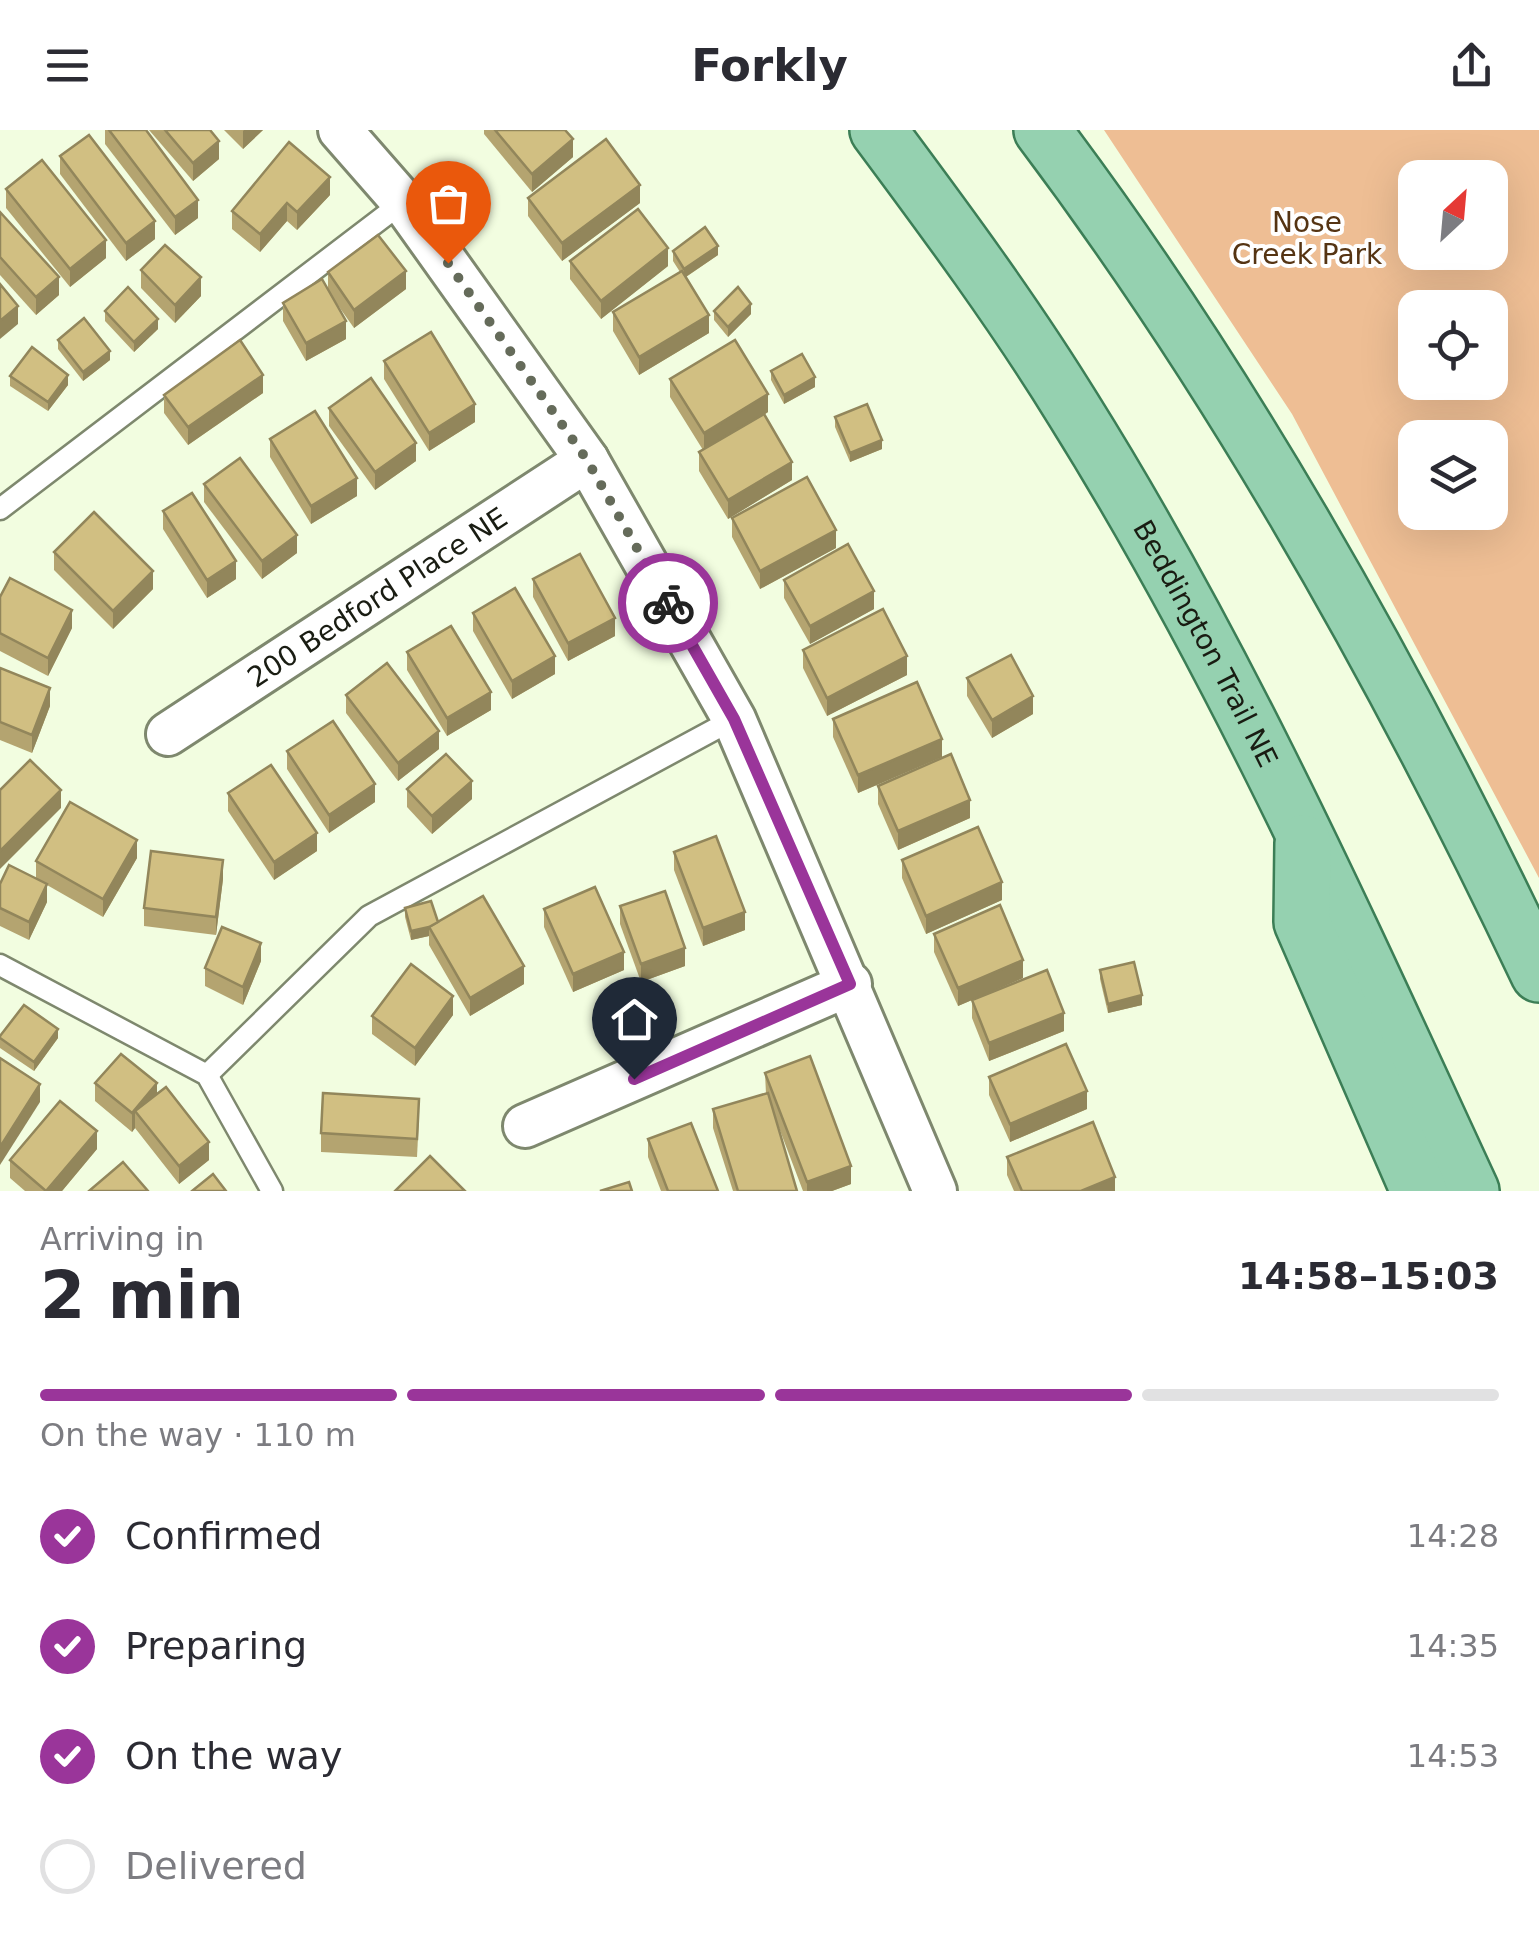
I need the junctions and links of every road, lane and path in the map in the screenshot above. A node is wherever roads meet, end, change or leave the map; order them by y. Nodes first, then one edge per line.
1 (340, 130) edge
2 (878, 130) edge
3 (1042, 130) edge
4 (404, 202) junction
5 (587, 460) junction
6 (0, 509) edge
7 (734, 719) junction
8 (168, 734) dead end
9 (1304, 830) junction
10 (0, 965) edge
11 (1539, 974) edge
12 (850, 984) junction
13 (207, 1075) junction
14 (526, 1126) dead end
15 (272, 1191) edge
16 (935, 1191) edge
17 (1419, 1191) edge
18 (1471, 1191) edge

1 - 4 street
2 - 9 main road, Beddington Trail NE
3 - 11 main road
4 - 5 street
4 - 6 lane
5 - 7 street
5 - 8 street, 200 Bedford Place NE
7 - 12 street
7 - 13 lane
9 - 17 main road
9 - 18 main road, Beddington Trail NE
10 - 13 lane
12 - 14 street
12 - 16 street
13 - 15 lane

